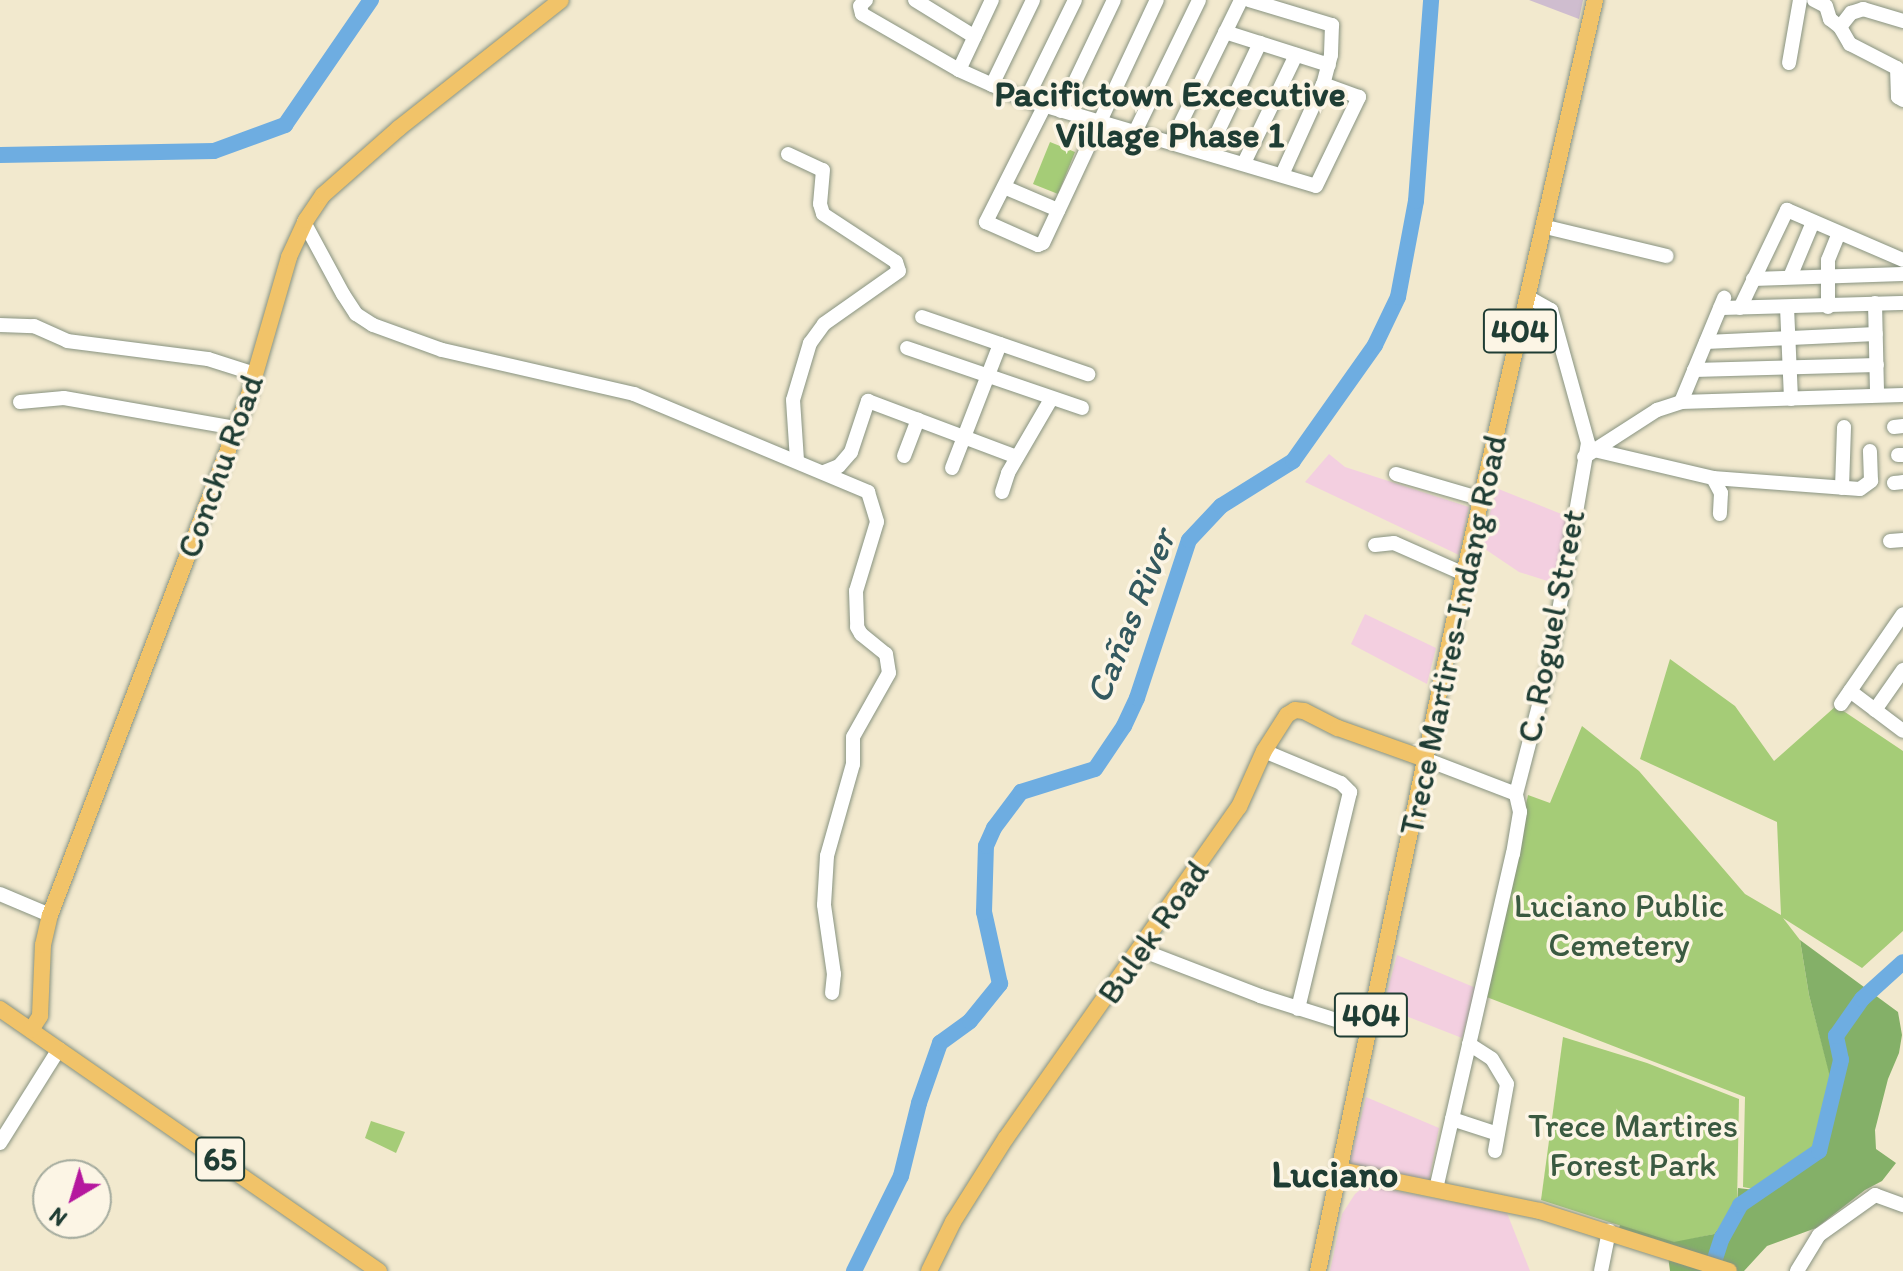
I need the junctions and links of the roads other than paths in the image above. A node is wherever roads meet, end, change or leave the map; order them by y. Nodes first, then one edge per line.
1 (561, 0) edge
2 (915, 0) edge
3 (1033, 0) edge
4 (1075, 0) edge
5 (1114, 0) edge
6 (1157, 0) edge
7 (1199, 0) edge
8 (1241, 0) edge
9 (1249, 0) edge
10 (1595, 0) edge
11 (1800, 0) edge
12 (1814, 0) edge
13 (990, 1) edge
14 (860, 9) edge
15 (1903, 21) edge
16 (1840, 27) junction
17 (1225, 32) junction
18 (975, 37) junction
19 (1260, 43) junction
20 (1296, 55) junction
21 (1789, 63) dead end
22 (1329, 65) junction
23 (959, 70) junction
24 (1323, 84) junction
25 (992, 85) junction
26 (1026, 100) junction
27 (1903, 100) edge
28 (1044, 107) junction
29 (1061, 111) junction
30 (1100, 121) junction
31 (1136, 130) junction
32 (1172, 141) junction
33 (1208, 152) junction
34 (788, 154) dead end
35 (1244, 163) junction
36 (1282, 175) junction
37 (1004, 187) junction
38 (1058, 210) junction
39 (304, 222) junction
40 (1813, 222) junction
41 (1546, 227) junction
42 (1839, 233) junction
43 (1667, 256) dead end
44 (1903, 260) edge
45 (1903, 274) edge
46 (1826, 276) junction
47 (1790, 277) junction
48 (1753, 279) junction
49 (1528, 297) junction
50 (1875, 303) junction
51 (1903, 303) edge
52 (1787, 307) junction
53 (1828, 307) junction
54 (1740, 308) junction
55 (922, 317) dead end
56 (0, 325) edge
57 (1876, 334) junction
58 (1787, 337) junction
59 (1706, 342) junction
60 (1000, 344) junction
61 (907, 348) dead end
62 (1877, 365) junction
63 (1788, 367) junction
64 (1694, 370) junction
65 (255, 374) junction
66 (1088, 374) dead end
67 (990, 377) junction
68 (1877, 394) junction
69 (1903, 395) edge
70 (1051, 399) junction
71 (1791, 399) junction
72 (20, 402) dead end
73 (1681, 402) junction
74 (1082, 408) dead end
75 (918, 420) junction
76 (1844, 427) dead end
77 (236, 428) junction
78 (964, 437) junction
79 (1870, 451) dead end
80 (1589, 453) junction
81 (904, 456) dead end
82 (1017, 457) junction
83 (797, 461) junction
84 (952, 468) dead end
85 (824, 472) junction
86 (1396, 474) dead end
87 (1713, 478) junction
88 (1842, 488) junction
89 (1002, 492) dead end
90 (1482, 499) junction
91 (1720, 514) dead end
92 (1375, 545) dead end
93 (1464, 574) junction
94 (1903, 615) edge
95 (1903, 670) edge
96 (1850, 691) junction
97 (1841, 704) dead end
98 (1875, 710) junction
99 (1901, 727) edge
100 (1264, 751) junction
101 (1425, 759) junction
102 (1516, 794) junction
103 (0, 894) edge
104 (50, 915) junction
105 (1141, 950) junction
106 (832, 993) dead end
107 (0, 1009) edge
108 (1298, 1009) junction
109 (31, 1030) junction
110 (1368, 1030) junction
111 (1469, 1044) junction
112 (59, 1049) junction
113 (1452, 1119) junction
114 (1498, 1134) junction
115 (0, 1143) edge
116 (1495, 1151) dead end
117 (1340, 1170) junction
118 (1436, 1189) junction
119 (1903, 1205) edge
120 (1609, 1231) junction
121 (379, 1271) edge
122 (929, 1271) edge
123 (1318, 1271) edge
124 (1601, 1271) edge
125 (1729, 1271) edge
126 (1797, 1271) edge

1 - 39 main road, Conchu Road
2 - 18 street
3 - 25 street
4 - 26 street
5 - 29 street
6 - 30 street
7 - 31 street
8 - 17 street
9 - 22 street
10 - 41 main road, Trece Martires-Indang Road / 404
11 - 21 street
12 - 16 street
13 - 18 street
14 - 23 street
15 - 16 street
16 - 27 street
17 - 19 street
17 - 32 street
18 - 23 street
19 - 20 street
19 - 33 street
20 - 22 street
20 - 35 street
22 - 24 street
23 - 25 street
24 - 36 street
24 - 36 street
25 - 26 street
26 - 28 street
28 - 29 street
28 - 37 street
29 - 30 street
30 - 31 street
30 - 38 street
31 - 32 street
32 - 33 street
33 - 35 street
34 - 83 street
35 - 36 street
37 - 38 street
37 - 38 street
39 - 65 main road, Conchu Road
39 - 83 street
40 - 42 street
40 - 47 street
40 - 48 street
41 - 43 street
41 - 49 main road, Trece Martires-Indang Road / 404
42 - 44 street
42 - 46 street
45 - 46 street
46 - 47 street
46 - 53 street
47 - 48 street
48 - 54 street
49 - 80 street, C. Roguel Street
49 - 90 main road, Trece Martires-Indang Road / 404
50 - 51 street
50 - 53 street
50 - 57 street
52 - 53 street
52 - 54 street
52 - 58 street
54 - 59 street
55 - 60 street
56 - 65 street
57 - 58 street
57 - 62 street
58 - 59 street
58 - 63 street
59 - 64 street
60 - 66 street
60 - 67 street
61 - 67 street
62 - 63 street
62 - 68 street
63 - 64 street
63 - 71 street
64 - 73 street
65 - 77 main road, Conchu Road
67 - 70 street
67 - 78 street
68 - 69 street
68 - 71 street
70 - 74 street
70 - 82 street
71 - 73 street
72 - 77 street
73 - 80 street
75 - 78 street
75 - 81 street
75 - 85 street
76 - 88 street
77 - 104 main road, Conchu Road
78 - 82 street
78 - 84 street
79 - 88 street
80 - 87 street
80 - 102 street, C. Roguel Street
82 - 89 street
83 - 85 street
85 - 106 street
86 - 90 street
87 - 88 street
87 - 91 street
90 - 93 main road, Trece Martires-Indang Road / 404
92 - 93 street
93 - 101 main road, Trece Martires-Indang Road / 404
94 - 96 street
95 - 98 street
96 - 97 street
96 - 98 street
98 - 99 street
100 - 101 main road, Bulek Road
100 - 105 main road, Bulek Road
100 - 108 street
101 - 102 street
101 - 110 main road, Trece Martires-Indang Road / 404
102 - 111 street, C. Roguel Street
103 - 104 street
104 - 109 main road, Conchu Road
105 - 108 street
105 - 122 main road, Bulek Road
107 - 109 main road, 65
108 - 110 street
109 - 112 main road, 65
110 - 117 main road, Trece Martires-Indang Road / 404
111 - 113 street, C. Roguel Street
111 - 114 street
112 - 115 street
112 - 121 main road, 65
113 - 114 street
113 - 118 street, C. Roguel Street
114 - 116 street
117 - 118 main road
117 - 123 main road, Trece Martires-Indang Road / 404
118 - 120 main road
119 - 126 street
120 - 124 street
120 - 125 main road

